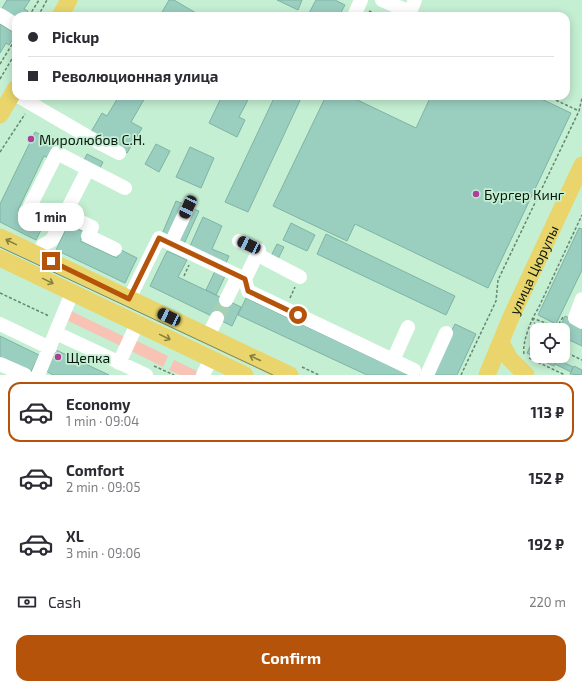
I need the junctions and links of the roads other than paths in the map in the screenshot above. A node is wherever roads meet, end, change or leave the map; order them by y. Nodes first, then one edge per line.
1 (69, 0) edge
2 (361, 0) edge
3 (382, 0) edge
4 (413, 6) edge
5 (62, 12) edge
6 (356, 12) edge
7 (0, 15) edge
8 (12, 22) edge
9 (12, 98) edge
10 (27, 100) edge
11 (1, 110) edge
12 (119, 153) dead end
13 (582, 165) edge
14 (88, 169) junction
15 (125, 188) dead end
16 (188, 207) dead end
17 (63, 218) junction
18 (0, 237) edge
19 (239, 241) dead end
20 (171, 243) junction
21 (115, 249) dead end
22 (256, 254) junction
23 (38, 255) junction
24 (0, 258) edge
25 (300, 277) road end
26 (242, 278) junction
27 (72, 293) junction
28 (129, 299) junction
29 (582, 299) edge
30 (226, 300) tunnel mouth
31 (217, 318) tunnel mouth
32 (578, 320) edge
33 (0, 324) edge
34 (137, 324) junction
35 (58, 327) junction
36 (408, 327) dead end
37 (446, 333) dead end
38 (208, 336) junction
39 (500, 343) junction
40 (50, 348) junction
41 (210, 359) junction
42 (393, 360) junction
43 (120, 363) junction
44 (0, 364) edge
45 (421, 373) edge
46 (25, 375) edge
47 (38, 375) edge
48 (146, 375) edge
49 (203, 375) edge
50 (245, 375) edge
51 (290, 375) edge
52 (487, 375) edge
53 (526, 375) edge

1 - 5 main road
2 - 6 street
3 - 4 street
7 - 8 street
9 - 11 main road
10 - 12 street
13 - 39 main road, улица Цюрупы
14 - 15 street
14 - 17 street
14 - 17 street
16 - 20 street
17 - 21 street
17 - 23 street
23 -> 18 main road
19 - 22 street
20 - 26 street
20 - 28 street
22 - 25 street
22 - 26 street
23 - 28 main road
24 -> 27 main road
26 - 30 street
26 - 42 street
27 - 34 main road
27 - 35 street
28 - 38 main road
29 - 32 street
31 - 38 street
33 - 40 street
34 -> 41 main road
34 - 43 street
35 - 40 street
35 - 43 street
36 - 42 street
37 - 45 street
51 -> 38 main road
39 - 52 main road, улица Цюрупы
39 - 53 main road
40 - 47 street
41 - 49 street
41 - 50 main road
42 - 45 street
43 - 48 street
44 - 46 street

